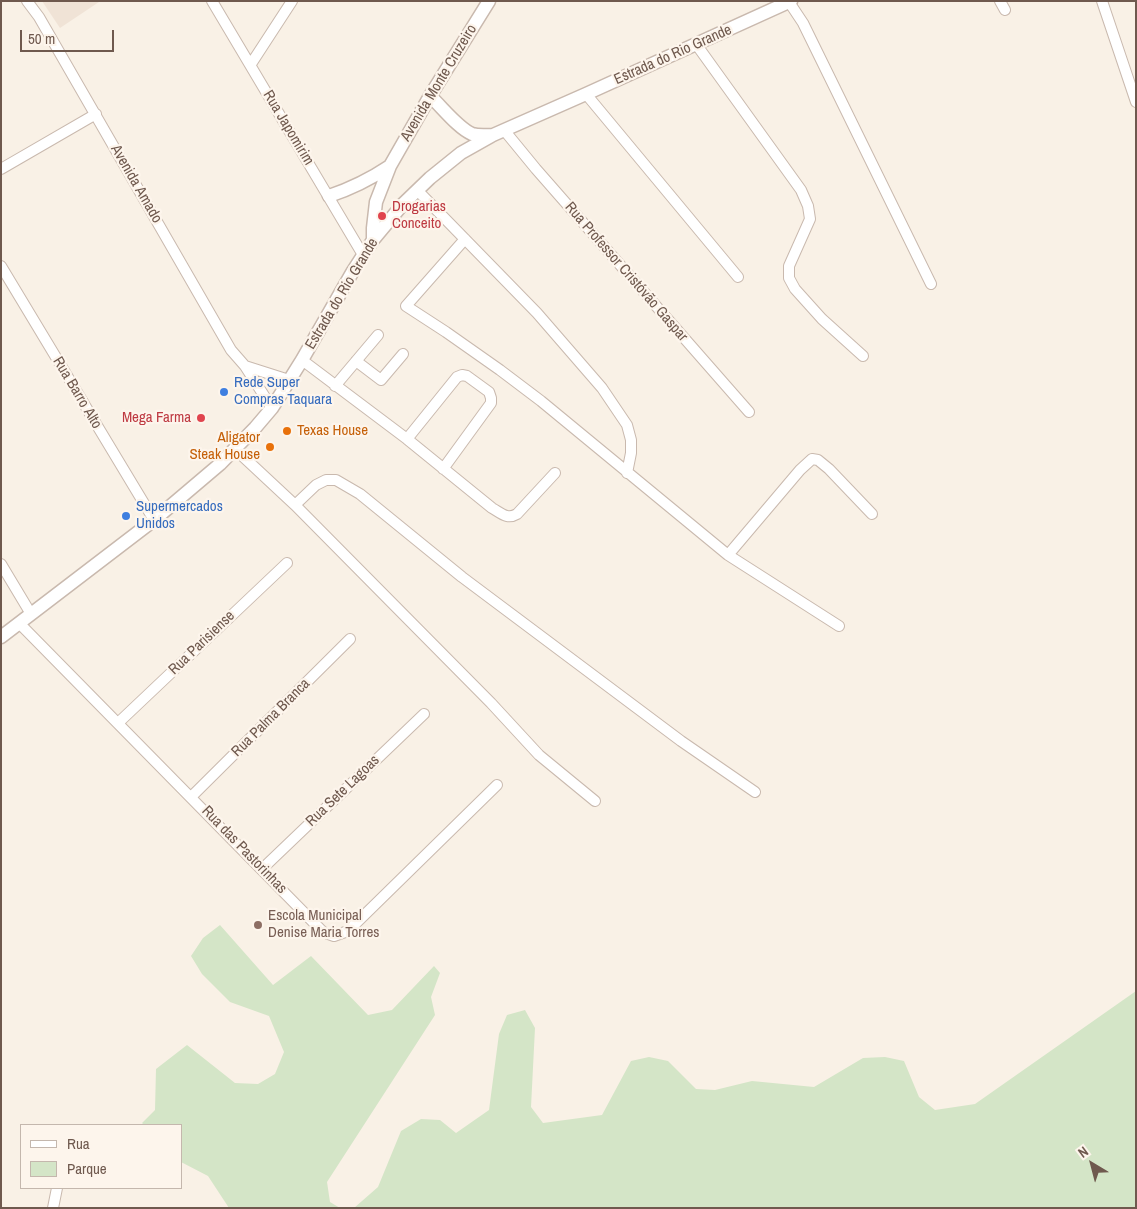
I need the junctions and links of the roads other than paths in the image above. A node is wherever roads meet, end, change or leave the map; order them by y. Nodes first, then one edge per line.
1 (26, 1) edge
2 (212, 1) edge
3 (292, 1) edge
4 (489, 1) edge
5 (1102, 1) edge
6 (790, 2) edge
7 (696, 44) junction
8 (251, 64) junction
9 (586, 94) junction
10 (430, 96) junction
11 (1136, 102) edge
12 (96, 114) junction
13 (499, 132) junction
14 (472, 140) junction
15 (390, 166) junction
16 (1, 169) edge
17 (417, 190) junction
18 (329, 196) junction
19 (465, 239) junction
20 (373, 240) junction
21 (363, 254) junction
22 (1, 266) edge
23 (738, 277) dead end
24 (931, 284) dead end
25 (378, 335) dead end
26 (403, 354) dead end
27 (863, 356) dead end
28 (302, 360) junction
29 (356, 361) junction
30 (246, 366) junction
31 (289, 380) junction
32 (335, 386) junction
33 (272, 408) junction
34 (749, 412) dead end
35 (406, 439) junction
36 (235, 449) junction
37 (443, 469) junction
38 (555, 473) dead end
39 (628, 473) junction
40 (295, 505) junction
41 (872, 514) dead end
42 (154, 520) junction
43 (728, 556) junction
44 (287, 563) dead end
45 (1, 564) edge
46 (31, 614) junction
47 (19, 623) junction
48 (839, 626) dead end
49 (1, 637) edge
50 (350, 639) dead end
51 (424, 714) dead end
52 (118, 724) junction
53 (497, 784) dead end
54 (755, 792) dead end
55 (192, 797) junction
56 (595, 801) dead end
57 (262, 868) junction
58 (57, 1189) edge
59 (54, 1208) edge

1 - 12 street, Avenida Amado
2 - 8 street, Rua Japomirim
3 - 8 street
4 - 10 street, Avenida Monte Cruzeiro
5 - 11 street
6 - 7 street, Estrada do Rio Grande
6 - 24 street
7 - 9 street, Estrada do Rio Grande
7 - 27 street
8 - 18 street, Rua Japomirim
9 - 13 street, Estrada do Rio Grande
9 - 23 street
10 - 14 street
10 - 15 street, Avenida Monte Cruzeiro
12 - 16 street
12 - 30 street, Avenida Amado
13 - 14 street
13 - 34 street, Rua Professor Cristóvão Gaspar
14 - 17 street, Estrada do Rio Grande
15 - 18 street, Avenida Monte Cruzeiro
15 - 20 street, Avenida Monte Cruzeiro
17 - 19 street
17 - 20 street, Estrada do Rio Grande
18 - 21 street, Rua Japomirim
19 - 39 street
19 - 39 street
20 - 21 street, Estrada do Rio Grande
21 - 28 street, Estrada do Rio Grande
22 - 42 street, Rua Barro Alto
25 - 29 street
26 - 29 street
28 - 31 street, Estrada do Rio Grande
28 - 32 street
29 - 32 street
30 - 31 street
30 - 33 street, Avenida Amado
31 - 33 street, Estrada do Rio Grande
32 - 35 street
33 - 36 street, Estrada do Rio Grande
35 - 37 street
35 - 37 street
36 - 40 street
36 - 42 street, Estrada do Rio Grande
37 - 38 street
39 - 43 street
40 - 54 street
40 - 56 street
41 - 43 street
42 - 46 street, Estrada do Rio Grande
43 - 48 street
44 - 52 street, Rua Parisiense
45 - 46 street
46 - 47 street, Estrada do Rio Grande
47 - 49 street, Estrada do Rio Grande
47 - 52 street, Rua das Pastorinhas
50 - 55 street, Rua Palma Branca
51 - 57 street, Rua Sete Lagoas
52 - 55 street, Rua das Pastorinhas
53 - 57 street, Rua das Pastorinhas
55 - 57 street, Rua das Pastorinhas
58 - 59 street

